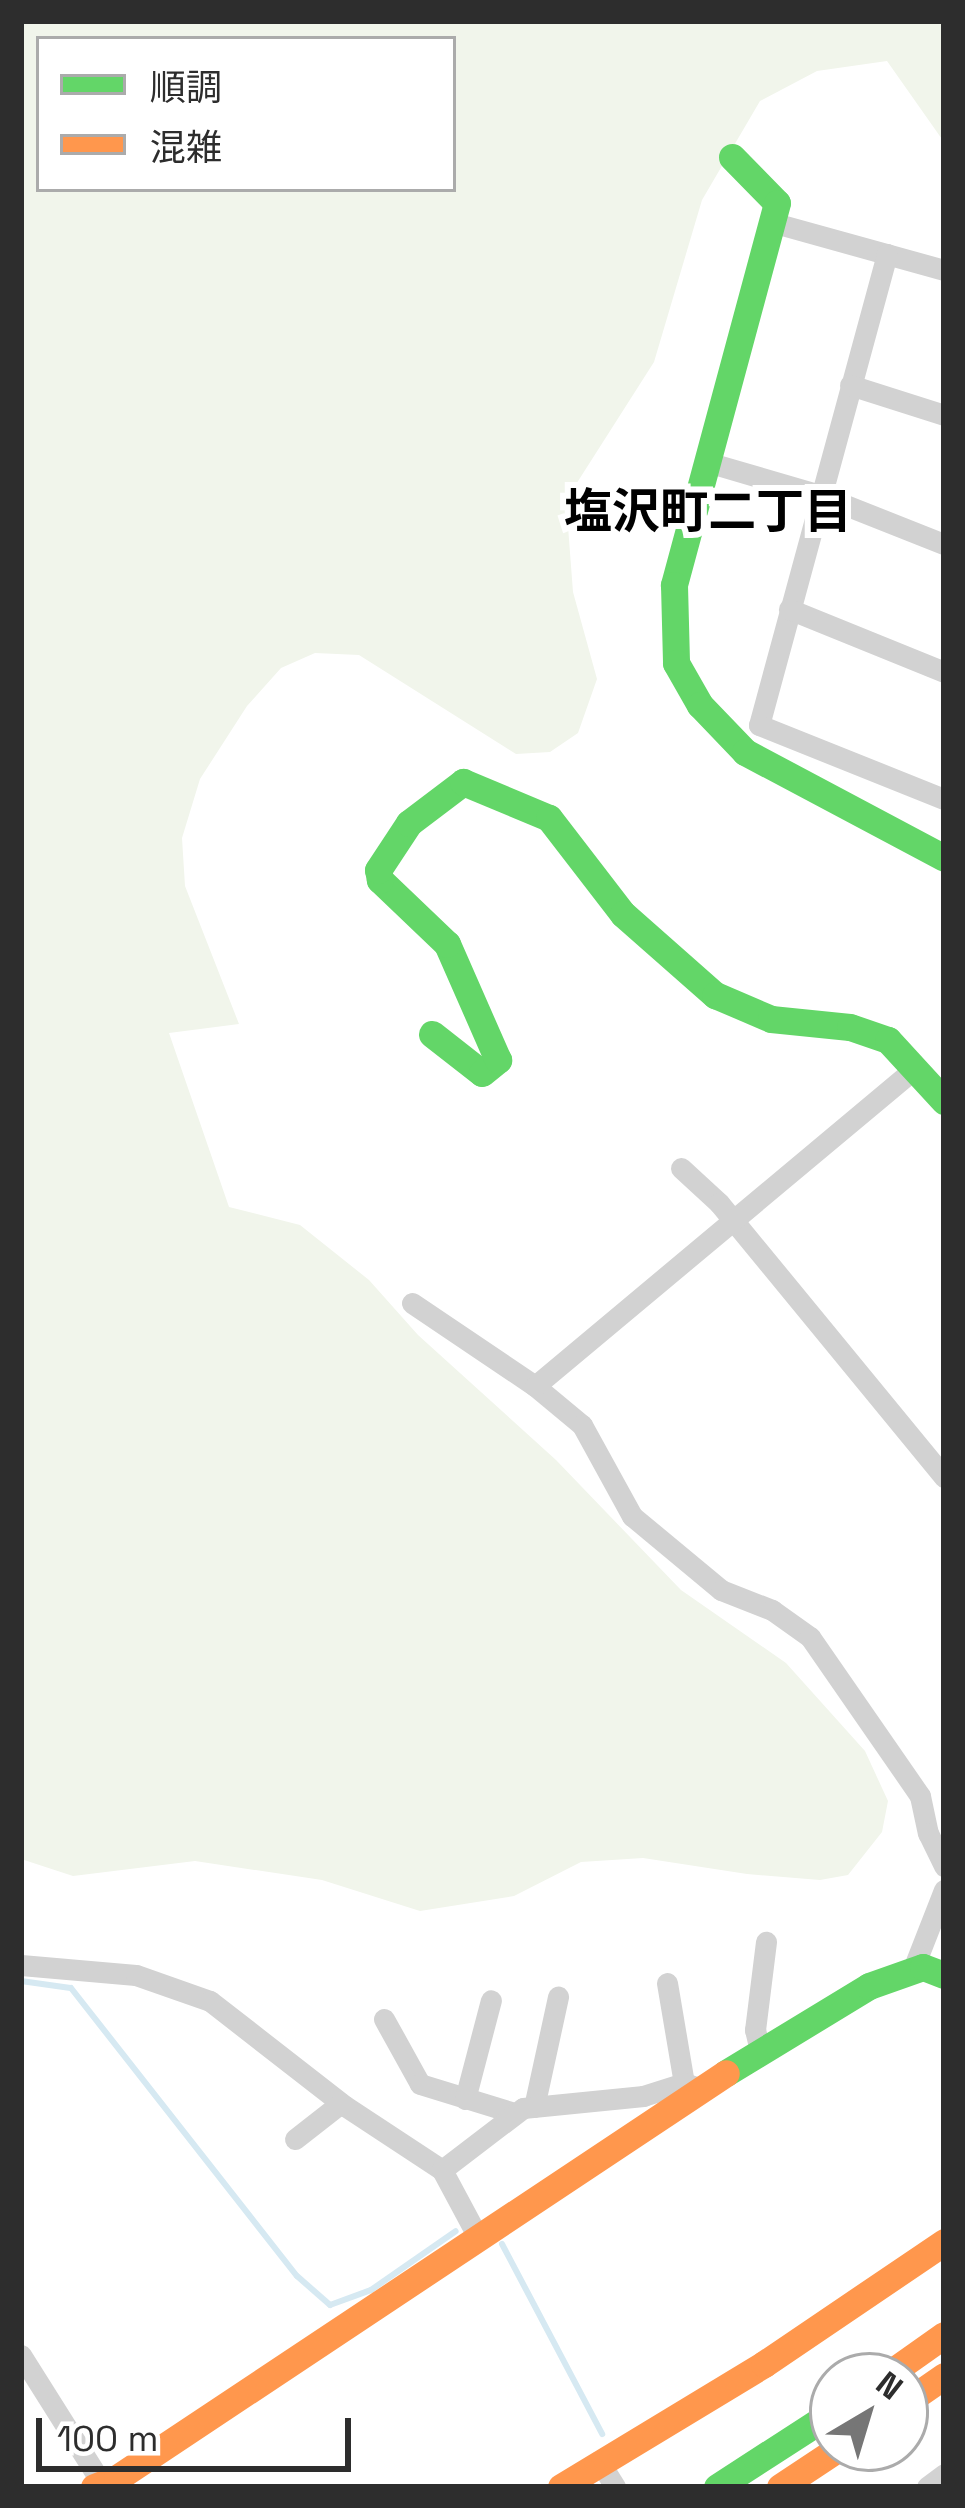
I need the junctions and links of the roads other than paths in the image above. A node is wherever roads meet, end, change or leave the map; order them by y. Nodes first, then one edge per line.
1 (733, 157) dead end
2 (771, 222) junction
3 (887, 254) junction
4 (944, 270) edge
5 (850, 385) junction
6 (944, 416) edge
7 (707, 462) junction
8 (820, 496) junction
9 (944, 544) edge
10 (789, 609) junction
11 (944, 672) edge
12 (944, 799) edge
13 (944, 858) edge
14 (432, 1034) dead end
15 (915, 1068) junction
16 (944, 1101) edge
17 (681, 1168) dead end
18 (732, 1220) junction
19 (412, 1303) dead end
20 (535, 1386) junction
21 (944, 1477) edge
22 (944, 1866) edge
23 (944, 1890) edge
24 (766, 1942) dead end
25 (21, 1965) edge
26 (913, 1969) junction
27 (944, 1975) edge
28 (668, 1983) dead end
29 (558, 1997) dead end
30 (491, 2000) dead end
31 (384, 2020) dead end
32 (760, 2051) junction
33 (693, 2086) junction
34 (465, 2099) junction
35 (341, 2103) junction
36 (524, 2110) junction
37 (295, 2139) dead end
38 (442, 2170) junction
39 (478, 2237) junction
40 (944, 2242) edge
41 (21, 2355) edge
42 (809, 2428) edge
43 (599, 2461) junction
44 (809, 2468) edge
45 (944, 2474) edge
46 (100, 2485) edge
47 (561, 2487) edge
48 (614, 2487) edge
49 (717, 2487) edge
50 (780, 2487) edge
51 (927, 2487) edge

1 - 2 main road
2 - 3 street
2 - 7 main road
3 - 4 street
3 - 5 street
5 - 6 street
5 - 8 street
7 - 8 street
7 - 13 main road
8 - 9 street
8 - 10 street
10 - 11 street
10 - 12 street
14 - 15 main road
15 - 16 main road
15 - 18 street
17 - 18 street
18 - 20 street
18 - 21 street
19 - 20 street
20 - 22 street
23 - 26 street
24 - 32 street
25 - 35 street
26 - 27 main road
26 - 32 main road
28 - 33 street
29 - 36 street
30 - 34 street
31 - 34 street
32 - 33 main road
33 - 36 street
33 - 39 main road
34 - 36 street
35 - 37 street
35 - 38 street
36 - 38 street
38 - 39 street
39 - 46 main road
40 - 43 main road
41 - 46 street
42 - 49 main road
43 - 47 main road
43 - 48 street
44 - 50 main road
45 - 51 street

